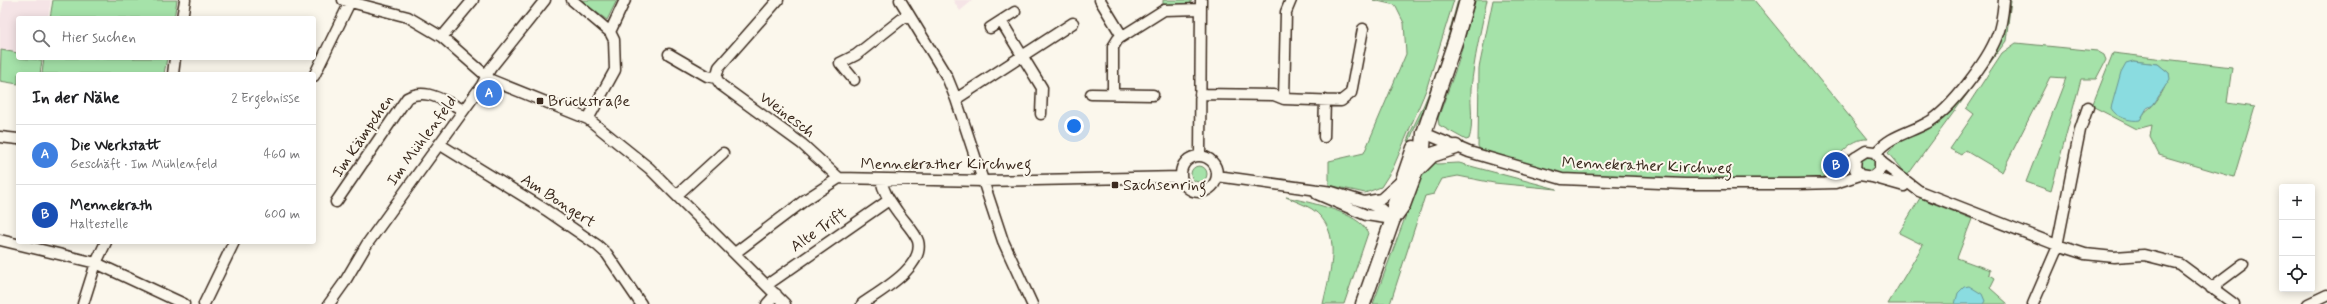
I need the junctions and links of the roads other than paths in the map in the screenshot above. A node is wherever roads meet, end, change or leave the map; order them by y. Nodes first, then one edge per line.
1 (185, 0) edge
2 (473, 0) edge
3 (545, 0) edge
4 (572, 0) edge
5 (625, 0) edge
6 (778, 0) edge
7 (900, 0) edge
8 (1100, 0) edge
9 (1291, 0) edge
10 (1467, 0) edge
11 (2004, 0) edge
12 (346, 1) edge
13 (1201, 5) edge
14 (1015, 12) dead end
15 (908, 14) junction
16 (182, 16) edge
17 (1001, 21) junction
18 (1073, 23) dead end
19 (990, 28) dead end
20 (1364, 30) dead end
21 (610, 32) junction
22 (1122, 36) junction
23 (442, 37) junction
24 (669, 54) dead end
25 (1021, 57) junction
26 (176, 60) edge
27 (173, 72) edge
28 (316, 72) edge
29 (486, 76) junction
30 (716, 78) junction
31 (854, 80) dead end
32 (1091, 94) dead end
33 (1113, 94) junction
34 (1200, 94) junction
35 (1154, 95) dead end
36 (956, 99) junction
37 (1284, 99) junction
38 (1325, 100) junction
39 (2088, 107) dead end
40 (462, 109) junction
41 (1041, 114) dead end
42 (588, 119) junction
43 (1424, 133) junction
44 (0, 137) edge
45 (1324, 137) dead end
46 (16, 139) edge
47 (439, 144) junction
48 (1456, 147) junction
49 (723, 153) dead end
50 (1200, 156) junction
51 (1856, 157) junction
52 (1878, 158) junction
53 (1416, 170) junction
54 (1860, 175) junction
55 (1181, 176) junction
56 (1217, 176) junction
57 (1872, 177) junction
58 (839, 178) junction
59 (881, 179) junction
60 (983, 181) junction
61 (1402, 181) junction
62 (1828, 183) junction
63 (1913, 188) junction
64 (1304, 189) junction
65 (677, 195) junction
66 (889, 200) junction
67 (336, 202) dead end
68 (1364, 202) junction
69 (1393, 219) junction
70 (0, 240) edge
71 (16, 244) edge
72 (17, 244) edge
73 (105, 244) edge
74 (233, 244) edge
75 (2057, 245) junction
76 (735, 253) junction
77 (96, 263) junction
78 (2243, 264) dead end
79 (767, 285) junction
80 (2211, 288) junction
81 (776, 294) junction
82 (2327, 295) edge
83 (84, 304) edge
84 (184, 304) edge
85 (204, 304) edge
86 (329, 304) edge
87 (641, 304) edge
88 (767, 304) edge
89 (785, 304) edge
90 (862, 304) edge
91 (1032, 304) edge
92 (1363, 304) edge
93 (2032, 304) edge
94 (2234, 304) edge
95 (2308, 304) edge

1 - 16 street
2 - 23 street
3 - 29 street, Im Mühlenfeld
4 - 21 street
5 - 21 street
6 - 30 street
7 - 15 street
8 - 22 street
9 - 37 street
10 - 43 main road
11 - 52 street
12 - 23 street
12 - 28 street
13 - 22 street
13 - 34 street
14 - 17 street
15 - 31 street
15 - 36 street
17 - 19 street
17 - 25 street
18 - 25 street
20 - 38 street
21 - 42 street
22 - 33 street
23 - 29 street
24 - 30 street, Weinesch
25 - 36 street
25 - 41 street
26 - 27 street
29 - 40 street, Im Mühlenfeld
29 - 42 street
30 - 58 street, Weinesch
32 - 33 street
33 - 35 street
34 - 37 street
34 - 50 street
36 - 60 street
37 - 38 street
38 - 45 street
39 - 75 street
40 - 47 street, Im Mühlenfeld
40 - 67 street, Im Kämpchen
42 - 65 street
43 - 48 street, Mennekrather Kirchweg
43 - 53 main road
43 - 61 main road
44 - 46 street
47 - 86 street, Im Mühlenfeld
47 - 87 street, Am Bongert
48 - 53 main road
48 - 62 street, Mennekrather Kirchweg
49 - 65 street
50 - 55 street
50 - 56 street
51 - 52 street
51 - 54 street
51 - 62 street
52 - 57 street
52 - 63 street
53 - 69 main road
54 - 57 street, Mennekrather Kirchweg
54 - 62 street, Mennekrather Kirchweg
55 - 56 street
55 - 60 street, Mennekrather Kirchweg
56 - 64 street
57 - 63 street, Mennekrather Kirchweg
58 - 59 street, Mennekrather Kirchweg
58 - 76 street, Mennekrather Kirchweg
59 - 60 street, Mennekrather Kirchweg
59 - 66 street
60 - 91 street
61 - 68 street
61 - 69 main road
63 - 75 street
64 - 68 street
64 - 69 street
65 - 76 street
66 - 79 street, Alte Trift
66 - 90 street
68 - 69 street
69 - 92 main road
70 - 71 street
72 - 77 street
73 - 77 street
74 - 85 street
75 - 80 street
75 - 93 street
76 - 79 street
77 - 83 street
77 - 84 street
78 - 80 street
79 - 81 street
80 - 94 street
81 - 88 street
81 - 89 street
82 - 95 street

